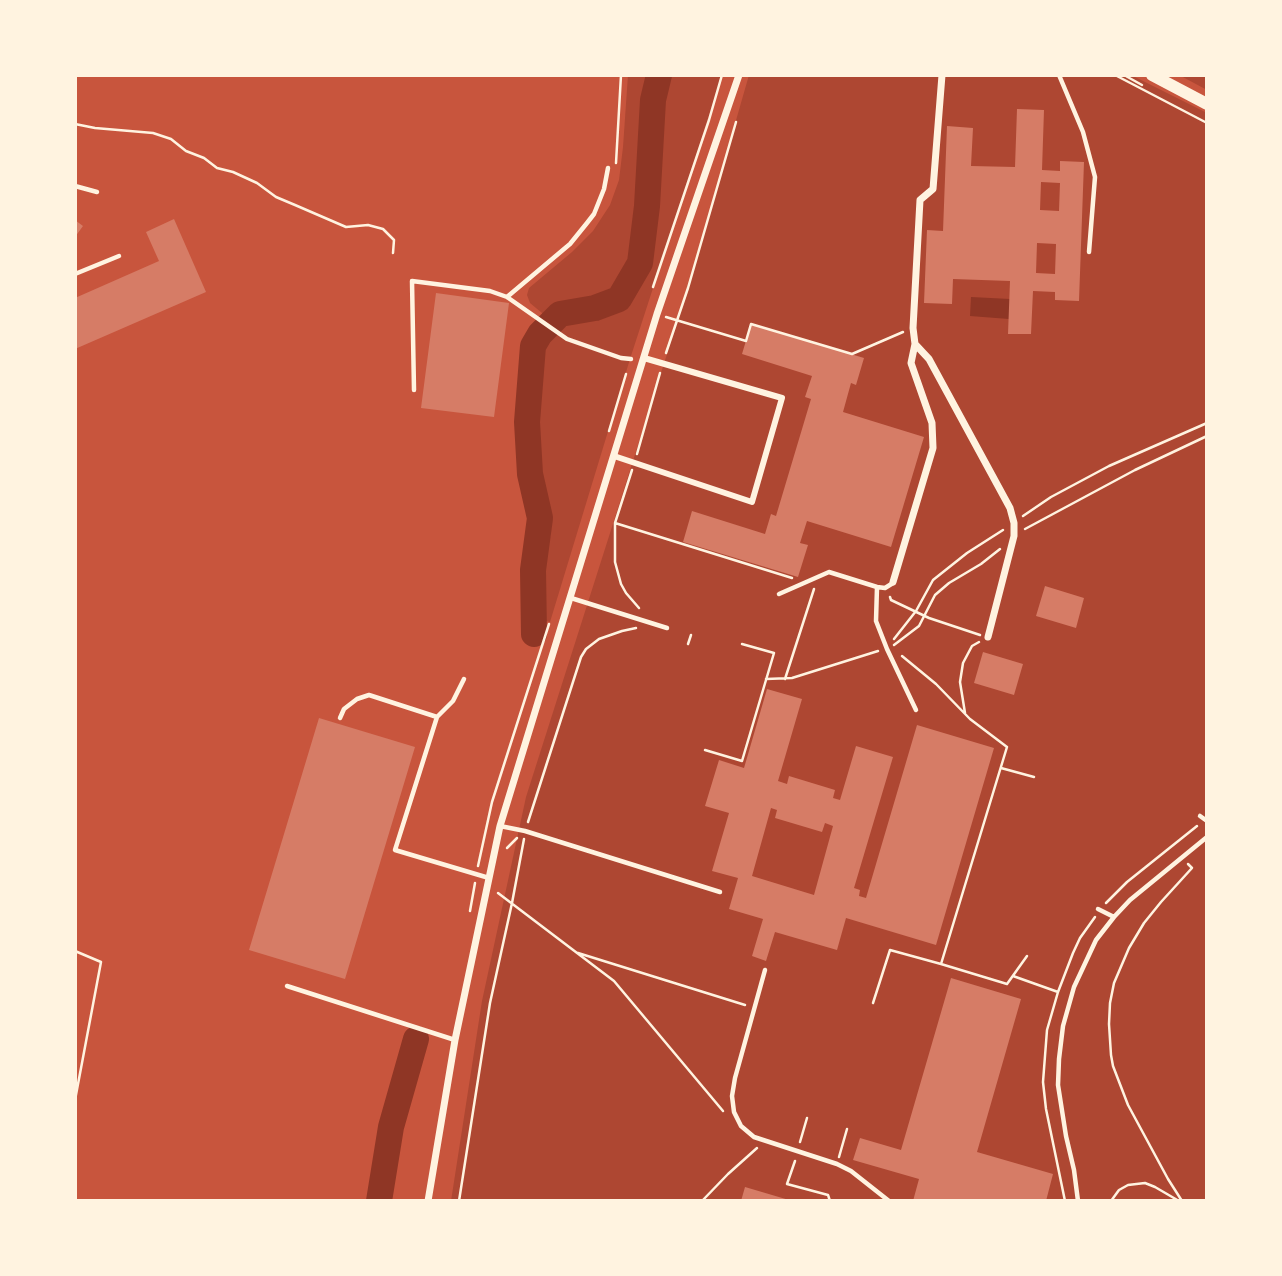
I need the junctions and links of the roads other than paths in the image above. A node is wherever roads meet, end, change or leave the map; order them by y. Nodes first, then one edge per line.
1 (739, 75) edge
2 (942, 75) edge
3 (1059, 75) edge
4 (1153, 75) edge
5 (1207, 104) edge
6 (608, 168) dead end
7 (75, 186) edge
8 (97, 192) dead end
9 (1089, 252) dead end
10 (118, 256) dead end
11 (75, 274) edge
12 (507, 297) junction
13 (915, 344) junction
14 (644, 358) junction
15 (631, 359) dead end
16 (414, 390) dead end
17 (614, 456) junction
18 (893, 582) joint
19 (877, 587) junction
20 (779, 594) dead end
21 (571, 598) junction
22 (667, 628) dead end
23 (988, 637) road end
24 (464, 679) dead end
25 (916, 710) dead end
26 (437, 717) junction
27 (340, 718) dead end
28 (1200, 816) dead end
29 (1206, 820) edge
30 (500, 827) junction
31 (1207, 837) edge
32 (489, 878) junction
33 (720, 892) dead end
34 (1099, 910) road end
35 (1114, 917) junction
36 (765, 970) dead end
37 (286, 986) dead end
38 (455, 1040) junction
39 (428, 1201) edge
40 (889, 1201) edge
41 (1078, 1201) edge

1 - 14 street
2 - 13 street
3 - 9 lane
4 - 5 main road
6 - 12 lane
7 - 8 lane
10 - 11 lane
12 - 15 lane
12 - 16 lane
13 - 18 street
13 - 23 street
14 - 17 street
14 - 17 street
17 - 21 street
18 - 19 lane
19 - 20 lane
19 - 25 lane
21 - 22 lane
21 - 30 street
24 - 26 lane
26 - 27 lane
26 - 32 lane
28 - 29 lane
30 - 32 street
30 - 33 lane
31 - 35 lane
32 - 38 street
34 - 35 lane
35 - 41 lane
36 - 40 lane
37 - 38 lane
38 - 39 street

